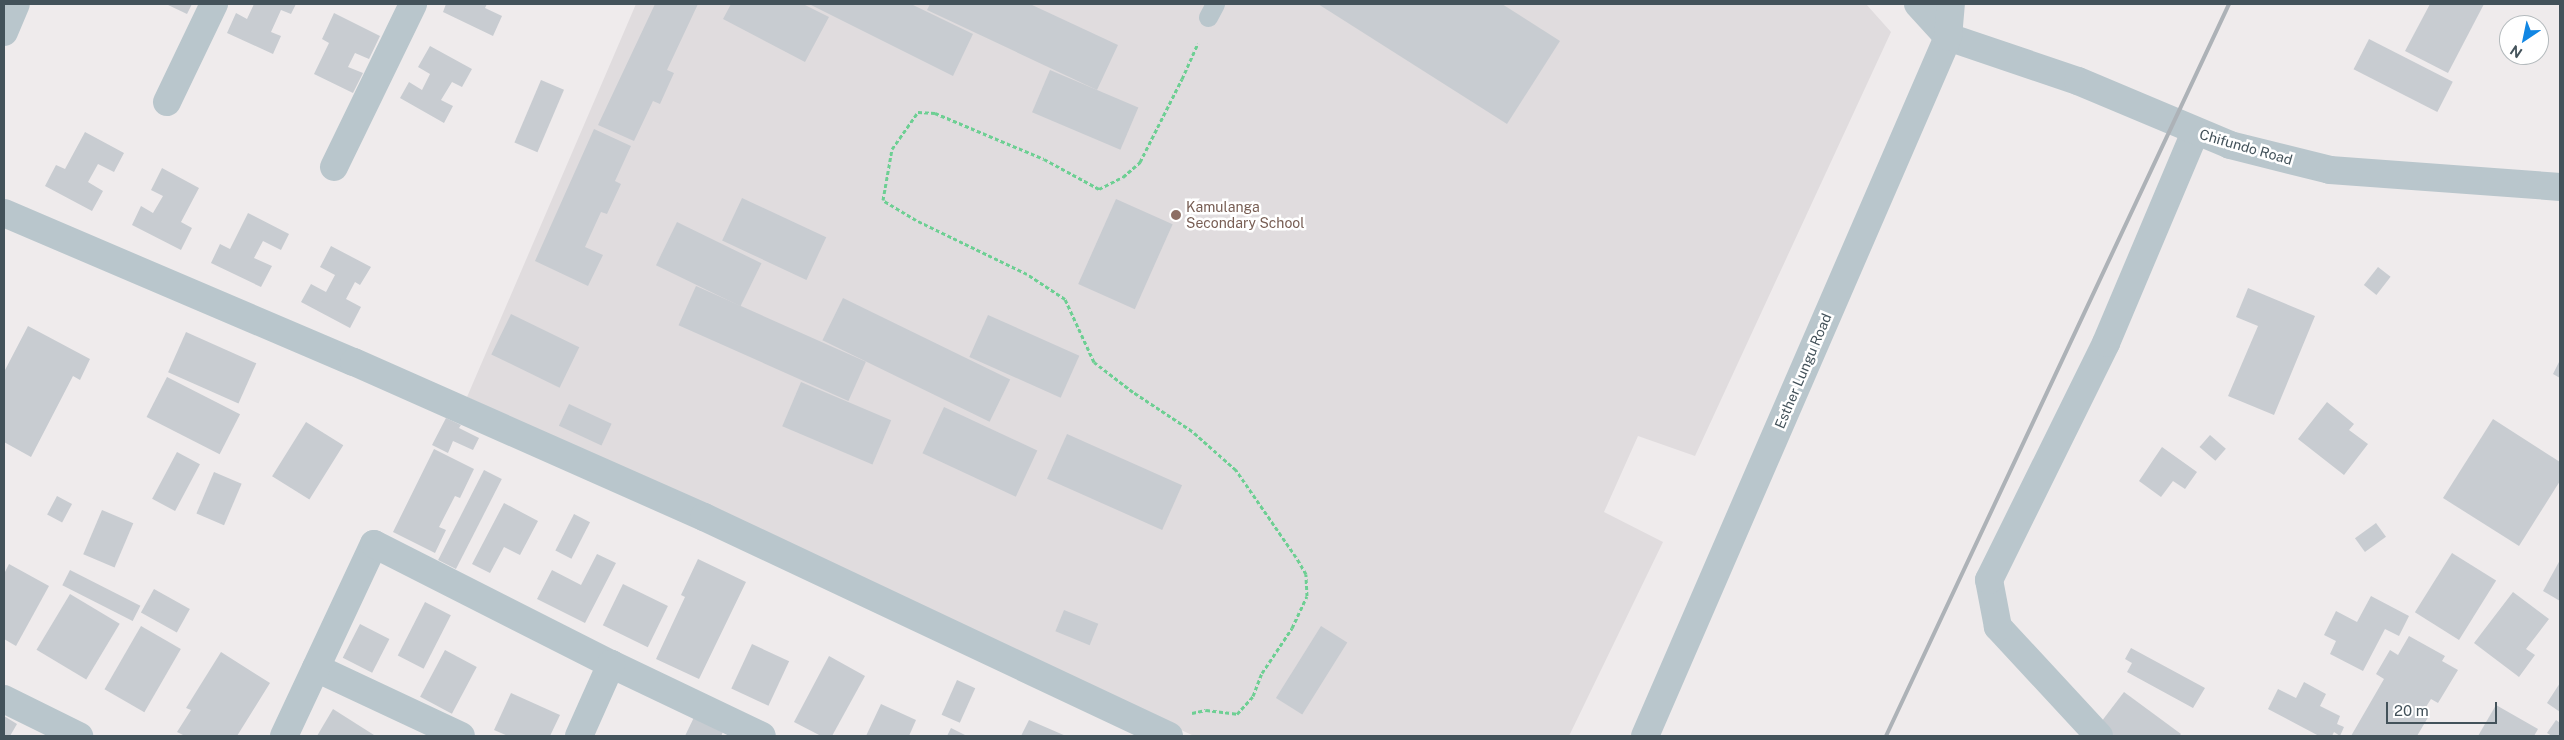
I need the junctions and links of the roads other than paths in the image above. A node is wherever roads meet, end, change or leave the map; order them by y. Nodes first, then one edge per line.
1 (16, 4) edge
2 (214, 4) edge
3 (413, 4) edge
4 (1918, 4) edge
5 (1951, 4) edge
6 (4, 32) edge
7 (1948, 37) junction
8 (167, 102) dead end
9 (2195, 132) junction
10 (334, 167) dead end
11 (2560, 188) edge
12 (4, 213) edge
13 (611, 664) junction
14 (316, 668) junction
15 (4, 699) edge
16 (1158, 730) edge
17 (79, 736) edge
18 (284, 736) edge
19 (462, 736) edge
20 (579, 736) edge
21 (762, 736) edge
22 (1645, 736) edge
23 (2099, 736) edge

1 - 6 street
2 - 8 street
3 - 10 street
4 - 7 street
5 - 7 street, Esther Lungu Road
7 - 9 street, Chifundo Road
7 - 22 street, Esther Lungu Road
9 - 11 street, Chifundo Road
9 - 23 street
12 - 16 street
13 - 14 street
13 - 20 street
13 - 21 street
14 - 18 street
14 - 19 street
15 - 17 street

